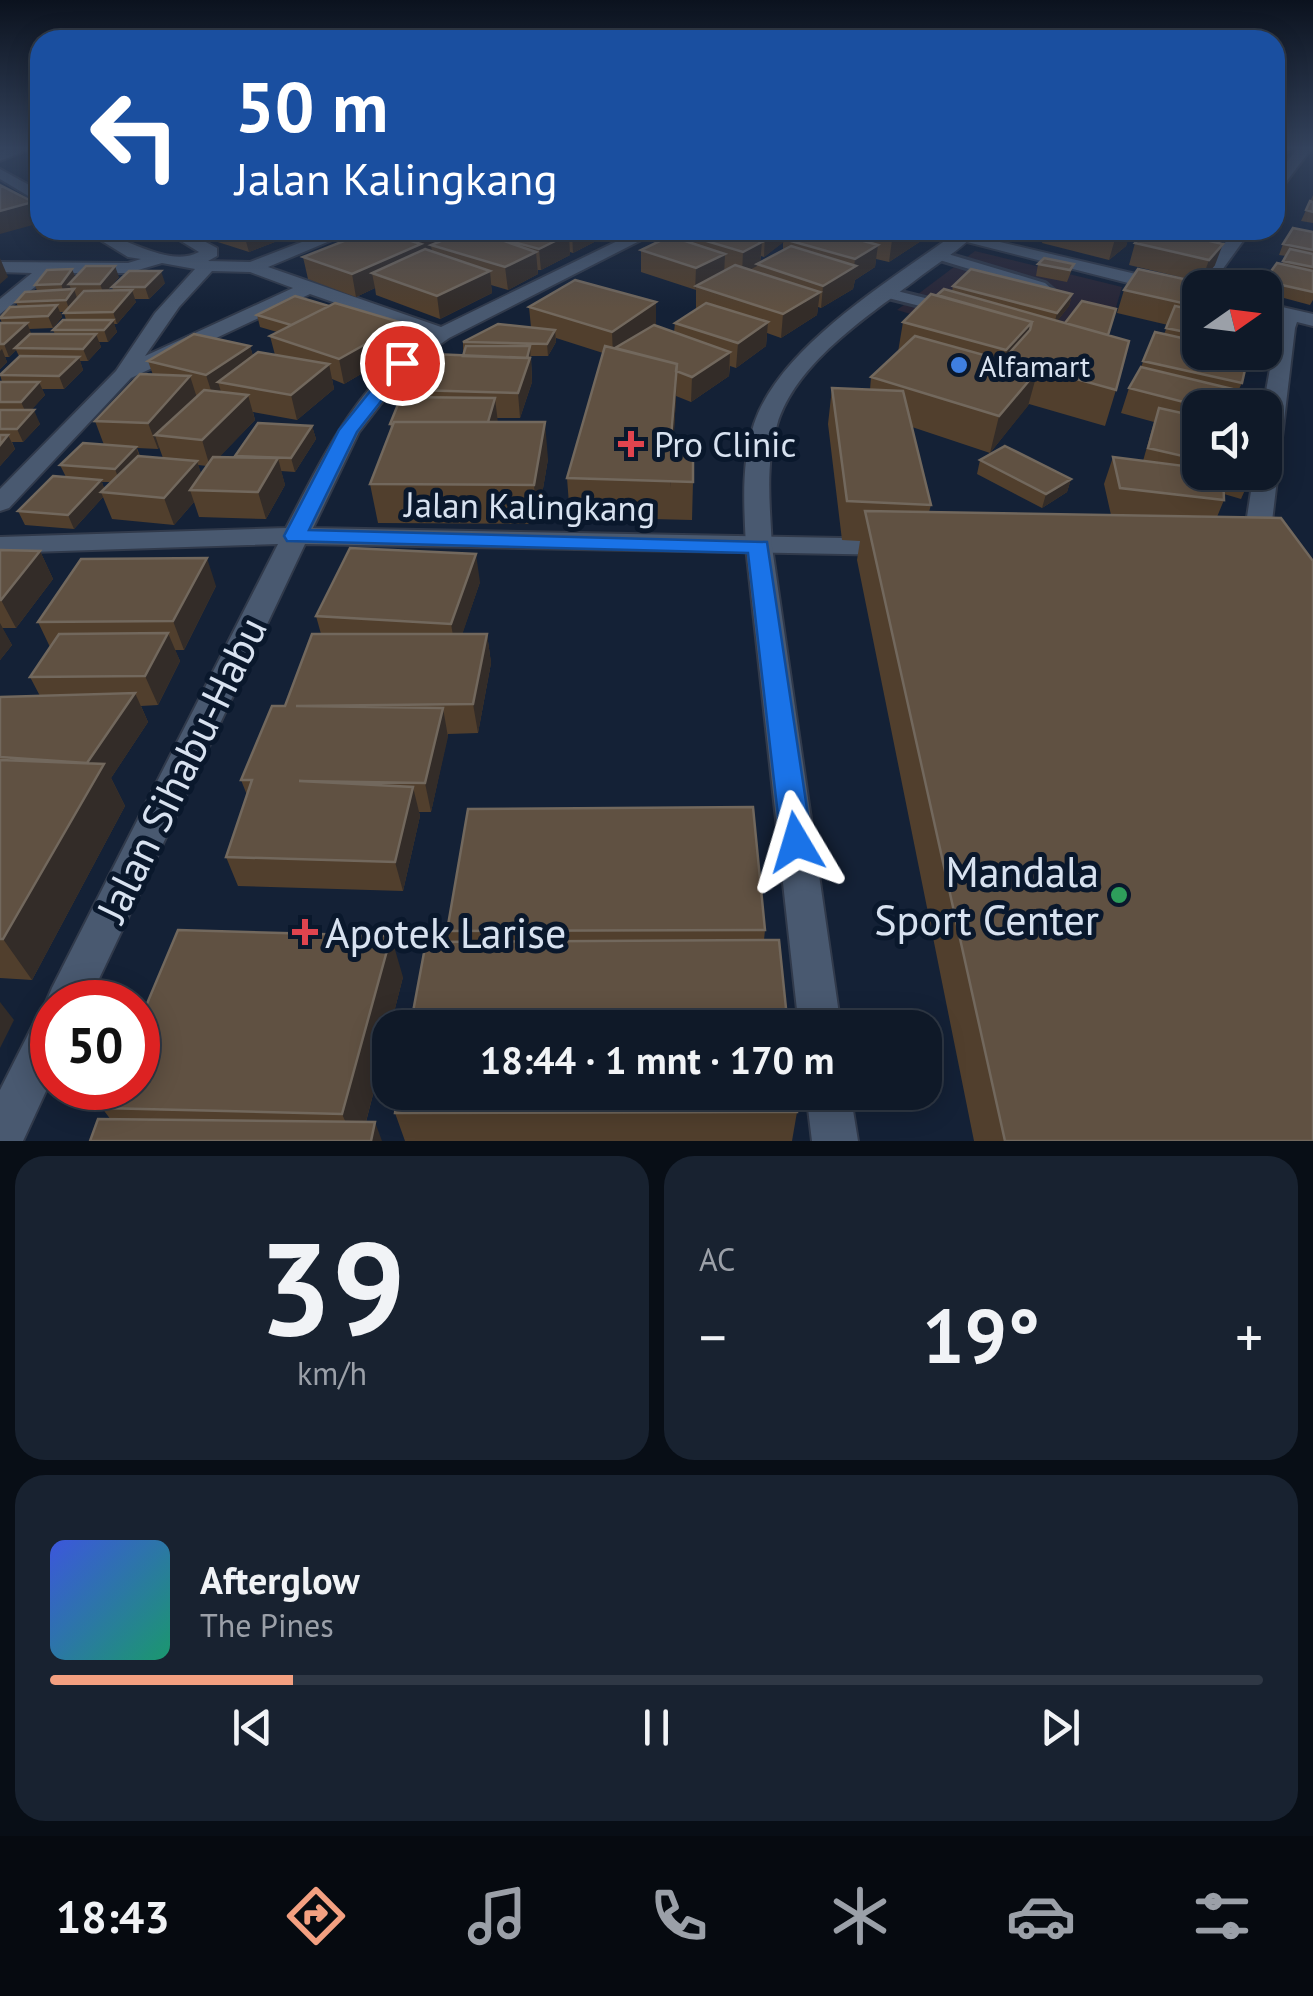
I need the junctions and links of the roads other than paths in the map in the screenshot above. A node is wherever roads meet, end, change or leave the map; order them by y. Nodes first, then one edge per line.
1 (108, 240) edge
2 (190, 240) edge
3 (323, 240) edge
4 (633, 240) edge
5 (947, 240) edge
6 (953, 240) edge
7 (958, 240) edge
8 (1235, 240) edge
9 (162, 259) junction
10 (200, 265) junction
11 (0, 267) edge
12 (252, 268) junction
13 (46, 269) junction
14 (1214, 270) edge
15 (307, 288) junction
16 (1182, 291) edge
17 (889, 294) junction
18 (1049, 301) edge
19 (0, 308) edge
20 (963, 311) edge
21 (1302, 317) edge
22 (442, 334) junction
23 (124, 374) junction
24 (0, 503) edge
25 (295, 536) junction
26 (0, 545) edge
27 (759, 547) junction
28 (913, 547) edge
29 (1282, 574) edge
30 (78, 980) edge
31 (818, 1010) edge
32 (30, 1077) edge
33 (830, 1110) edge
34 (0, 1139) edge
35 (834, 1141) edge

1 - 9 street
2 - 10 street
3 - 12 street
4 - 22 street, Jalan Sihabu-Habu
5 - 17 street
6 - 18 lane
7 - 16 street
8 - 14 street
9 - 10 street
9 - 13 street
10 - 12 street
10 - 23 street
11 - 13 street
12 - 15 street
13 - 19 street
15 - 22 street
15 - 23 street
17 - 20 lane
17 - 27 street
21 - 29 street
22 - 25 street, Jalan Sihabu-Habu
23 - 24 street
25 - 26 street, Jalan Kalingkang
25 - 27 street, Jalan Kalingkang
25 - 30 street, Jalan Sihabu-Habu
27 - 28 street, Jalan Kalingkang
27 - 31 street
32 - 34 street
33 - 35 street

